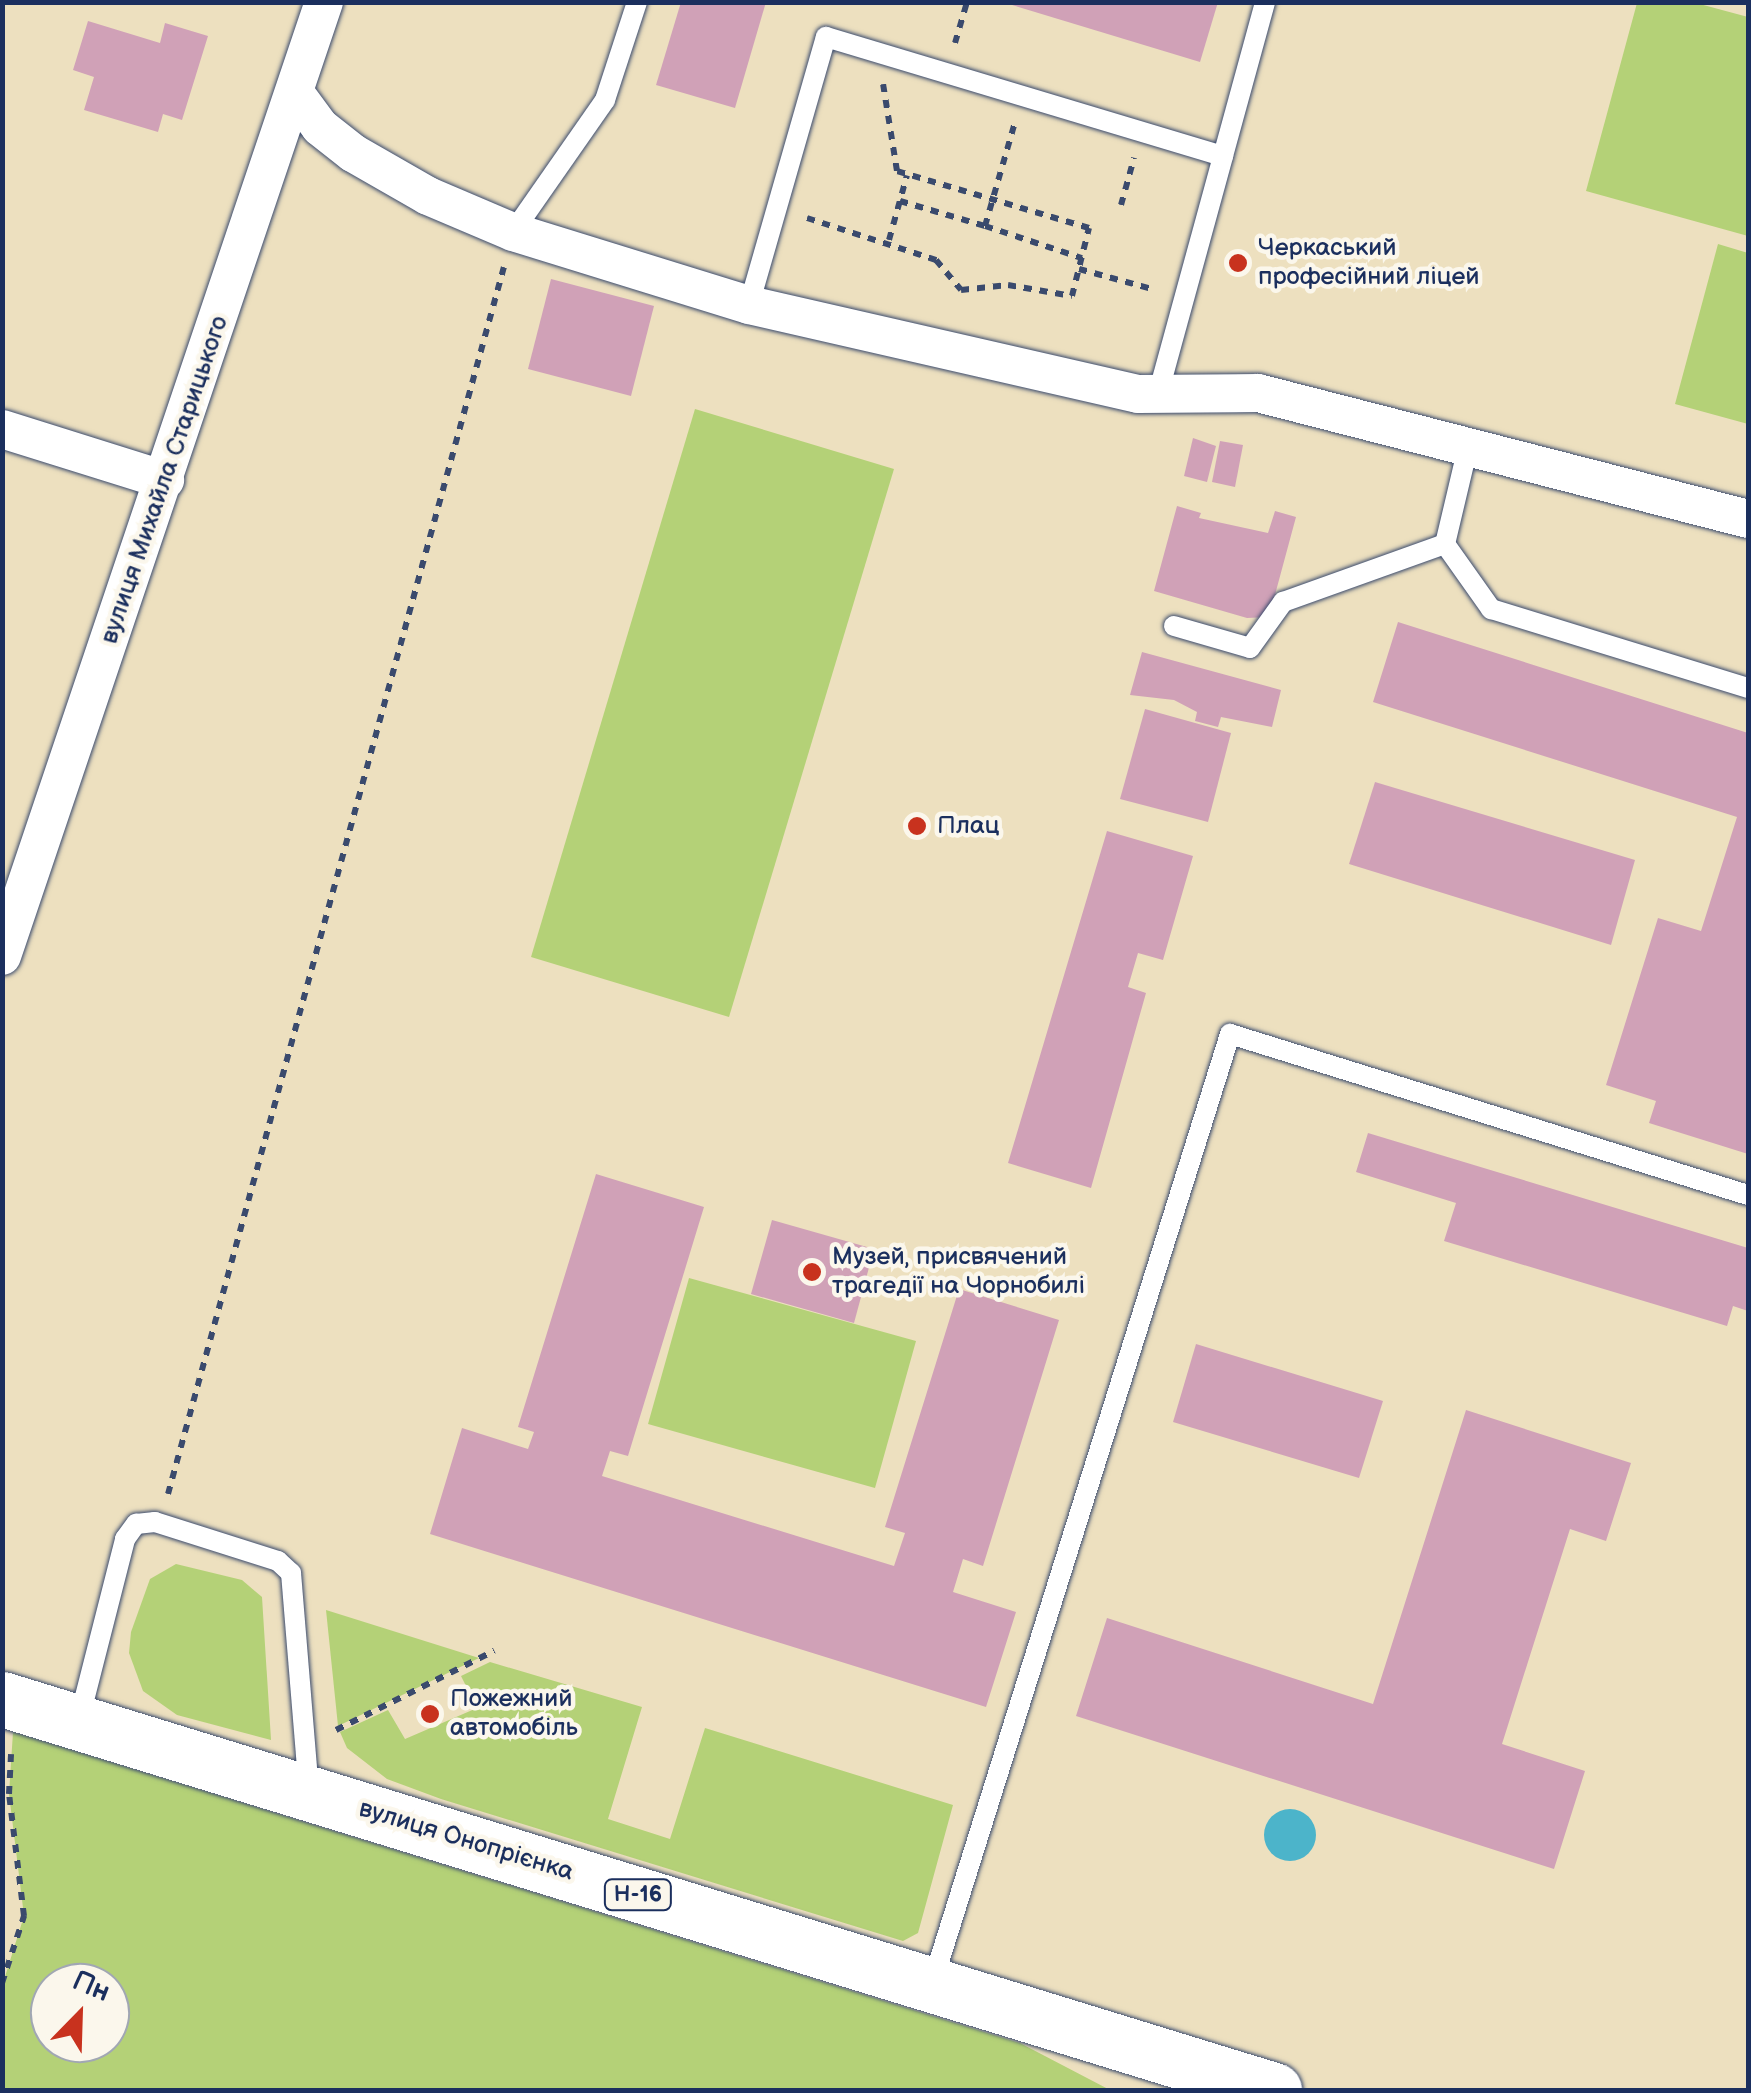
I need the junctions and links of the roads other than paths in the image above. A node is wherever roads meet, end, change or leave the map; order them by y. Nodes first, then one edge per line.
1 (324, 2) edge
2 (637, 2) edge
3 (1266, 2) edge
4 (295, 93) junction
5 (1223, 156) junction
6 (513, 232) junction
7 (749, 306) junction
8 (1158, 394) junction
9 (2, 428) edge
10 (1468, 447) junction
11 (165, 480) junction
12 (1748, 519) edge
13 (1444, 544) junction
14 (1174, 626) dead end
15 (1748, 688) edge
16 (2, 956) edge
17 (1748, 1195) edge
18 (8, 1701) edge
19 (78, 1722) junction
20 (310, 1792) junction
21 (932, 1986) junction
22 (1274, 2090) edge

1 - 4 street, вулиця Михайла Старицького
2 - 6 lane
3 - 5 lane
4 - 6 street
4 - 11 street, вулиця Михайла Старицького
5 - 7 lane
5 - 8 lane
6 - 7 street
7 - 8 street
8 - 10 street
9 - 11 street
10 - 12 street
10 - 13 lane
11 - 16 street, вулиця Михайла Старицького
13 - 14 lane
13 - 15 lane
17 - 21 lane
18 - 19 main road, вулиця Онопрієнка / Н-16
19 - 20 main road, вулиця Онопрієнка / Н-16
19 - 20 lane
20 - 21 main road, вулиця Онопрієнка / Н-16
21 - 22 main road, вулиця Онопрієнка / Н-16

